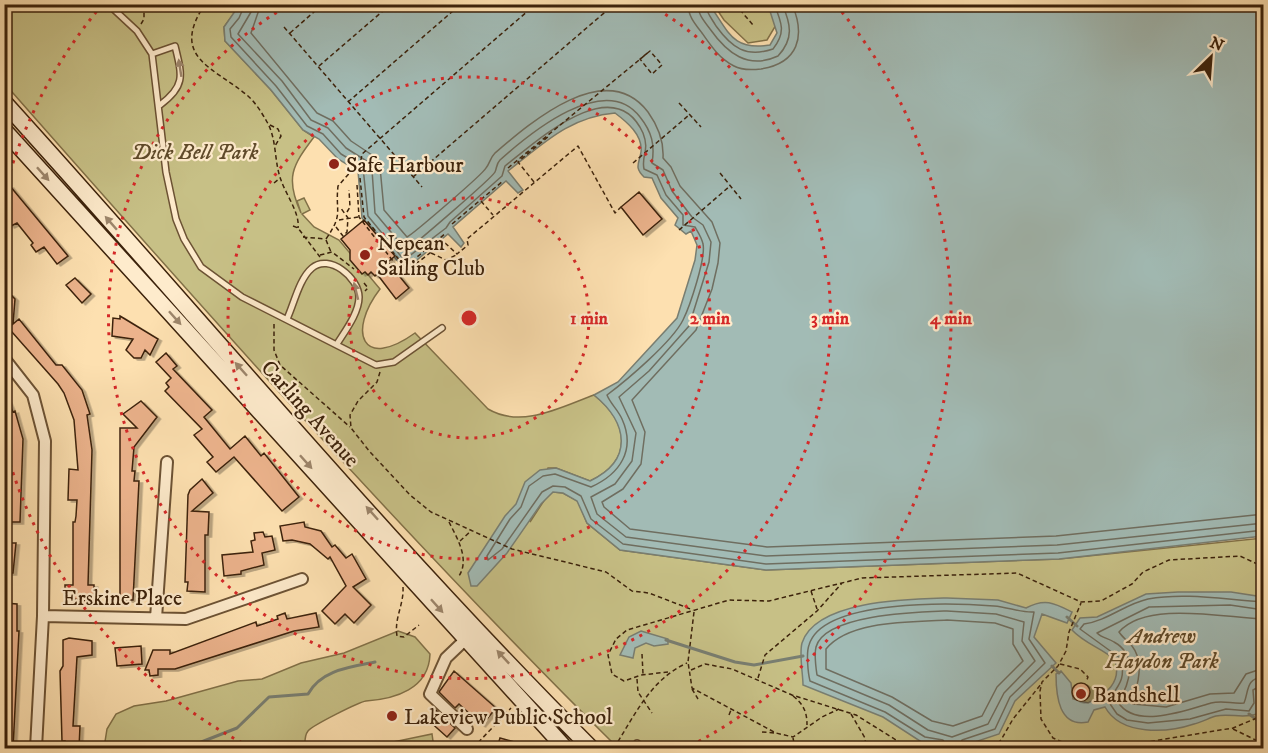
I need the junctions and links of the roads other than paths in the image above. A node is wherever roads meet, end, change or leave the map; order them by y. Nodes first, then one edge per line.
1 (108, 4) edge
2 (152, 54) junction
3 (4, 102) edge
4 (160, 105) junction
5 (4, 130) edge
6 (287, 319) junction
7 (442, 327) dead end
8 (337, 344) junction
9 (4, 358) edge
10 (167, 462) dead end
11 (302, 579) dead end
12 (43, 616) junction
13 (156, 618) junction
14 (467, 638) junction
15 (467, 729) dead end
16 (555, 745) edge
17 (36, 748) edge
18 (591, 748) edge

1 - 2 lane
2 - 4 lane
4 -> 2 lane
18 -> 3 main road, Carling Avenue
4 - 6 lane
5 -> 14 main road, Carling Avenue
6 - 8 lane
8 -> 6 lane
7 - 8 lane
9 - 12 street
10 - 13 street
11 - 13 street, Erskine Place
12 - 13 street, Erskine Place
12 - 17 street
14 - 15 street
14 - 16 main road, Carling Avenue

